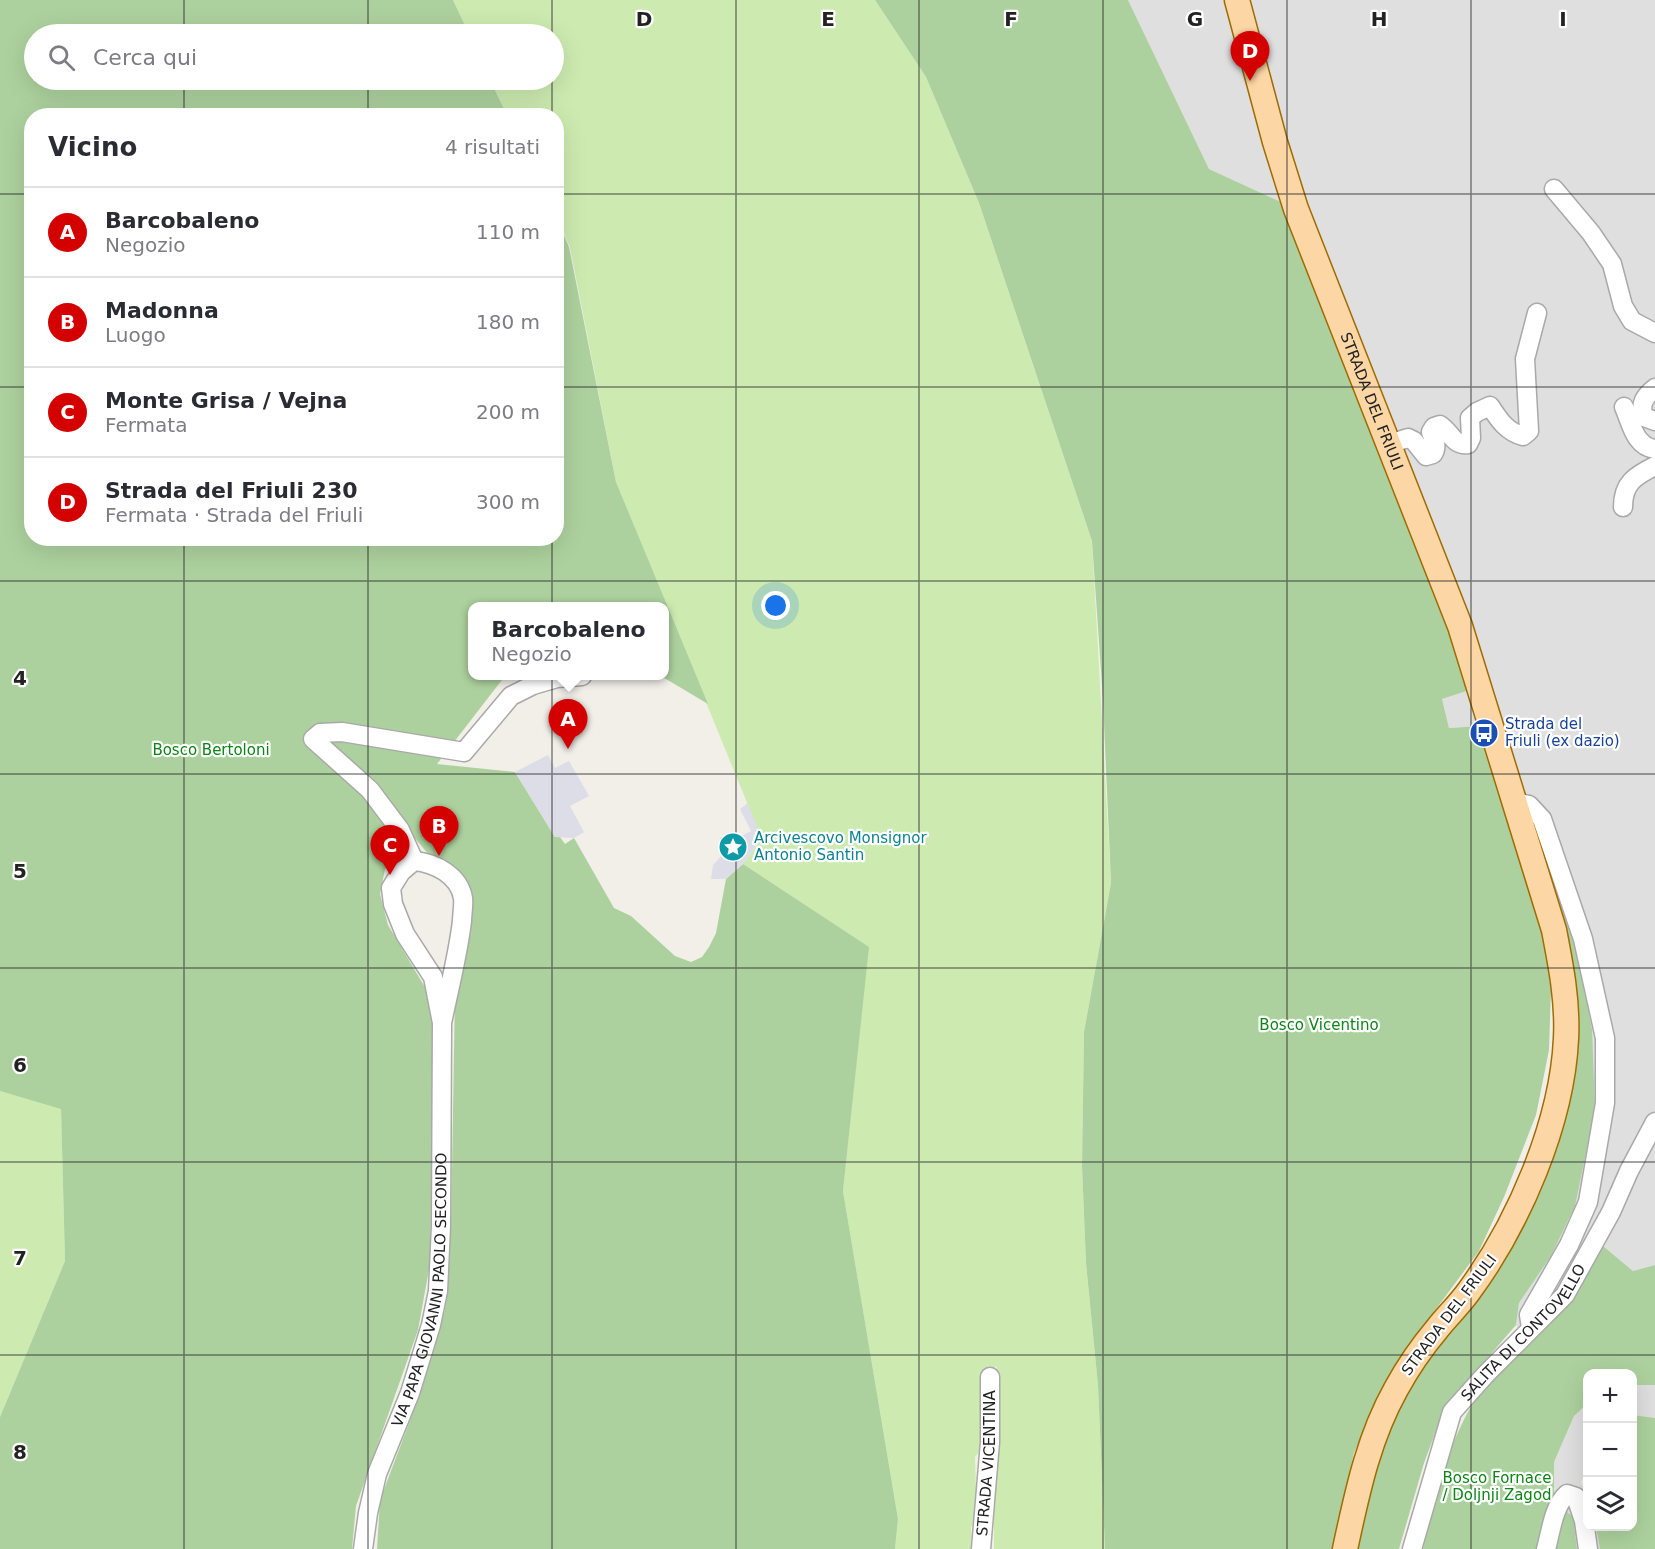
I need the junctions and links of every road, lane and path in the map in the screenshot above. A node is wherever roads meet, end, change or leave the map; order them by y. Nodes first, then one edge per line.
1 (1237, 0) edge
2 (1554, 189) dead end
3 (1537, 313) dead end
4 (1655, 333) edge
5 (1655, 388) edge
6 (1624, 407) dead end
7 (1655, 421) edge
8 (1389, 444) junction
9 (1655, 449) edge
10 (1655, 466) edge
11 (1623, 507) dead end
12 (550, 680) edge
13 (1515, 802) junction
14 (414, 861) junction
15 (442, 1023) junction
16 (1655, 1122) edge
17 (1531, 1328) junction
18 (990, 1377) dead end
19 (363, 1549) edge
20 (981, 1549) edge
21 (1346, 1549) edge
22 (1412, 1549) edge
23 (1546, 1549) edge
24 (1588, 1549) edge

1 - 8 main road, STRADA DEL FRIULI
2 - 4 street
3 - 8 street
5 - 7 street
6 - 9 street
8 - 13 main road, STRADA DEL FRIULI
10 - 11 street
12 - 14 street
13 - 17 street
13 - 21 main road, STRADA DEL FRIULI
14 - 15 street, VIA PAPA GIOVANNI PAOLO SECONDO
14 - 15 street, VIA PAPA GIOVANNI PAOLO SECONDO
15 - 19 street, VIA PAPA GIOVANNI PAOLO SECONDO
16 - 17 street, SALITA DI CONTOVELLO
17 - 22 street, SALITA DI CONTOVELLO
18 - 20 street, STRADA VICENTINA
23 - 24 street

